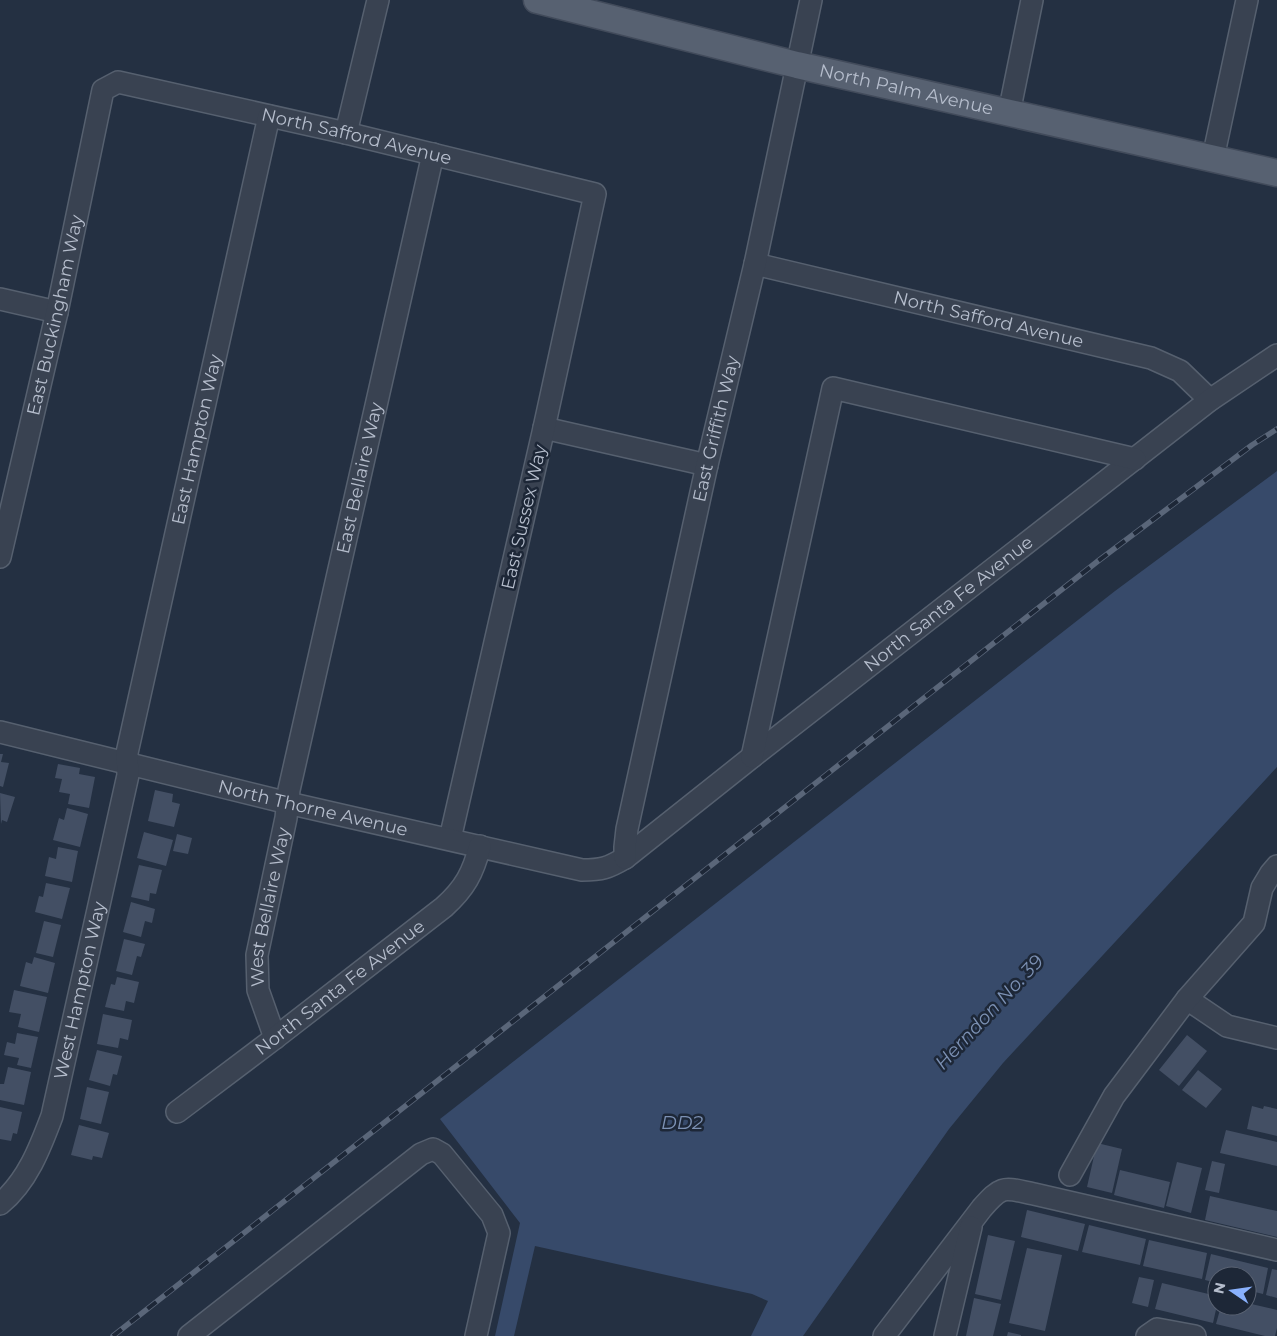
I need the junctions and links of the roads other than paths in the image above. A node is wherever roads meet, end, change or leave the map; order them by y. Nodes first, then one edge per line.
1 (378, 0) edge
2 (536, 0) edge
3 (811, 0) edge
4 (1032, 0) edge
5 (1247, 0) edge
6 (597, 7) edge
7 (797, 64) junction
8 (118, 82) joint
9 (1009, 113) junction
10 (269, 116) junction
11 (346, 133) junction
12 (433, 154) junction
13 (1213, 158) junction
14 (1277, 172) edge
15 (595, 194) joint
16 (755, 264) junction
17 (0, 299) edge
18 (57, 312) junction
19 (1277, 355) edge
20 (1210, 400) junction
21 (544, 428) junction
22 (1135, 459) junction
23 (707, 465) junction
24 (0, 557) edge
25 (0, 732) edge
26 (752, 757) junction
27 (127, 763) junction
28 (288, 803) junction
29 (450, 839) junction
30 (480, 846) junction
31 (625, 858) junction
32 (1277, 866) edge
33 (1187, 999) junction
34 (276, 1038) junction
35 (1277, 1038) edge
36 (177, 1112) dead end
37 (1070, 1175) dead end
38 (0, 1204) edge
39 (972, 1220) junction
40 (1277, 1250) edge
41 (196, 1334) edge
42 (476, 1336) edge
43 (884, 1336) edge
44 (946, 1336) edge
45 (1148, 1336) edge
46 (1195, 1336) edge

1 - 11 street
2 - 6 main road, North Palm Avenue
3 - 7 street, East Griffith Way
4 - 9 street
5 - 13 street
6 - 7 main road, North Palm Avenue
7 - 9 main road, North Palm Avenue
7 - 16 street, East Griffith Way
8 - 10 street, North Safford Avenue
8 - 18 street, East Buckingham Way
9 - 13 main road, North Palm Avenue
10 - 11 street, North Safford Avenue
10 - 27 street, East Hampton Way
11 - 12 street, North Safford Avenue
12 - 15 street, North Safford Avenue
12 - 28 street, East Bellaire Way
13 - 14 main road, North Palm Avenue
15 - 21 street, East Sussex Way
16 - 20 street, North Safford Avenue
16 - 23 street, East Griffith Way
17 - 18 street
18 - 24 street, East Buckingham Way
19 - 20 street, North Santa Fe Avenue
20 - 22 street, North Santa Fe Avenue
21 - 23 street
21 - 29 street, East Sussex Way
22 - 26 street, North Santa Fe Avenue
22 - 26 street
23 - 31 street, East Griffith Way
25 - 27 street, North Thorne Avenue
26 - 31 street, North Santa Fe Avenue
27 - 28 street, North Thorne Avenue
27 - 38 street, West Hampton Way
28 - 29 street, North Thorne Avenue
28 - 34 street, West Bellaire Way
29 - 30 street, North Thorne Avenue
30 - 31 street, North Thorne Avenue
30 - 34 street, North Santa Fe Avenue
32 - 33 street
33 - 35 street
33 - 37 street
34 - 36 street, North Santa Fe Avenue
39 - 40 street
39 - 43 street
39 - 44 street
41 - 42 street
45 - 46 street

